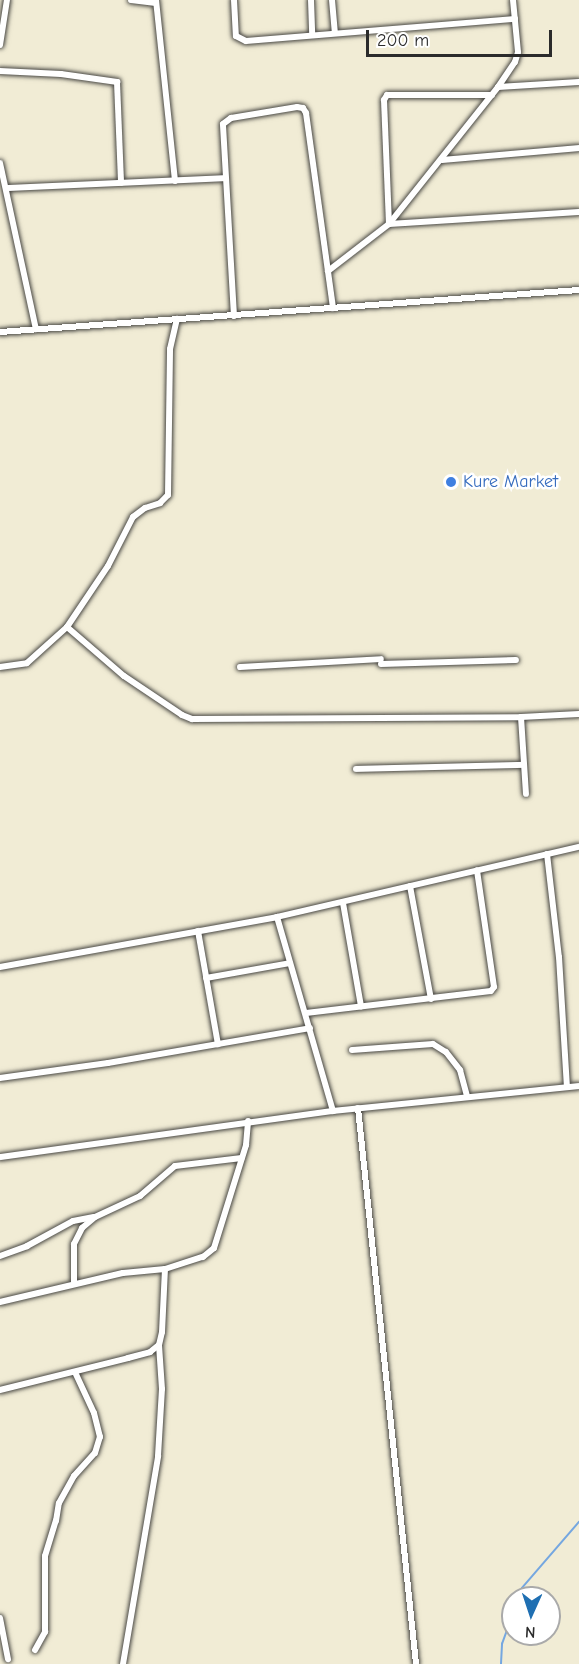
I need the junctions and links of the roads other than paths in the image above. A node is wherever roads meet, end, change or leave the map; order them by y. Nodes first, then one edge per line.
1 (7, 0) edge
2 (131, 0) edge
3 (234, 0) edge
4 (311, 0) edge
5 (332, 0) edge
6 (513, 0) edge
7 (156, 1) edge
8 (515, 19) junction
9 (335, 33) junction
10 (312, 35) junction
11 (0, 45) edge
12 (0, 71) edge
13 (579, 82) edge
14 (498, 87) junction
15 (492, 95) junction
16 (579, 148) edge
17 (442, 160) junction
18 (0, 163) edge
19 (225, 178) junction
20 (175, 181) junction
21 (121, 183) junction
22 (6, 188) junction
23 (579, 212) edge
24 (389, 224) junction
25 (328, 271) junction
26 (579, 290) edge
27 (333, 308) junction
28 (234, 316) junction
29 (177, 319) junction
30 (36, 329) junction
31 (0, 332) edge
32 (67, 627) junction
33 (516, 660) dead end
34 (0, 667) edge
35 (240, 667) dead end
36 (579, 714) edge
37 (521, 717) junction
38 (524, 765) junction
39 (356, 769) dead end
40 (526, 794) dead end
41 (579, 847) edge
42 (547, 855) junction
43 (477, 870) junction
44 (410, 886) junction
45 (343, 903) junction
46 (277, 917) junction
47 (198, 932) junction
48 (290, 963) junction
49 (0, 967) edge
50 (206, 978) junction
51 (431, 999) junction
52 (361, 1006) junction
53 (306, 1013) junction
54 (309, 1028) junction
55 (218, 1044) junction
56 (352, 1050) dead end
57 (0, 1078) edge
58 (579, 1086) edge
59 (567, 1087) junction
60 (467, 1096) junction
61 (358, 1108) junction
62 (333, 1111) junction
63 (249, 1121) junction
64 (0, 1157) edge
65 (242, 1158) junction
66 (94, 1217) junction
67 (0, 1256) edge
68 (165, 1269) junction
69 (74, 1284) junction
70 (0, 1302) edge
71 (159, 1345) junction
72 (75, 1372) junction
73 (0, 1390) edge
74 (0, 1618) edge
75 (35, 1650) dead end
76 (8, 1659) dead end
77 (122, 1663) edge
78 (416, 1664) edge

1 - 11 street
2 - 7 street
3 - 10 street
4 - 10 street
5 - 9 street
6 - 8 street
7 - 20 street
8 - 9 street
8 - 14 street
9 - 10 street
12 - 21 street
13 - 14 street
14 - 15 street
15 - 17 street
15 - 24 street
16 - 17 street
17 - 24 street
18 - 22 street
19 - 20 street
19 - 25 street
19 - 28 street
20 - 21 street
21 - 22 street
22 - 30 street
23 - 24 street
24 - 25 street
25 - 27 street
26 - 27 street
27 - 28 street
28 - 29 street
29 - 30 street
29 - 32 street
30 - 31 street
32 - 34 street
32 - 37 street
33 - 35 street
36 - 37 street
37 - 38 street
38 - 39 street
38 - 40 street
41 - 42 street
42 - 43 street
42 - 59 street
43 - 44 street
43 - 51 street
44 - 45 street
44 - 51 street
45 - 46 street
45 - 52 street
46 - 47 street
46 - 48 street
47 - 49 street
47 - 50 street
48 - 50 street
48 - 53 street
50 - 55 street
51 - 52 street
52 - 53 street
53 - 54 street
54 - 55 street
54 - 62 street
55 - 57 street
56 - 60 street
58 - 59 street
59 - 60 street
60 - 61 street
61 - 62 street
61 - 78 street
62 - 63 street
63 - 64 street
63 - 65 street
65 - 66 street
65 - 68 street
66 - 67 street
66 - 69 street
68 - 69 street
68 - 71 street
69 - 70 street
71 - 72 street
71 - 77 street
72 - 73 street
72 - 75 street
74 - 76 street

